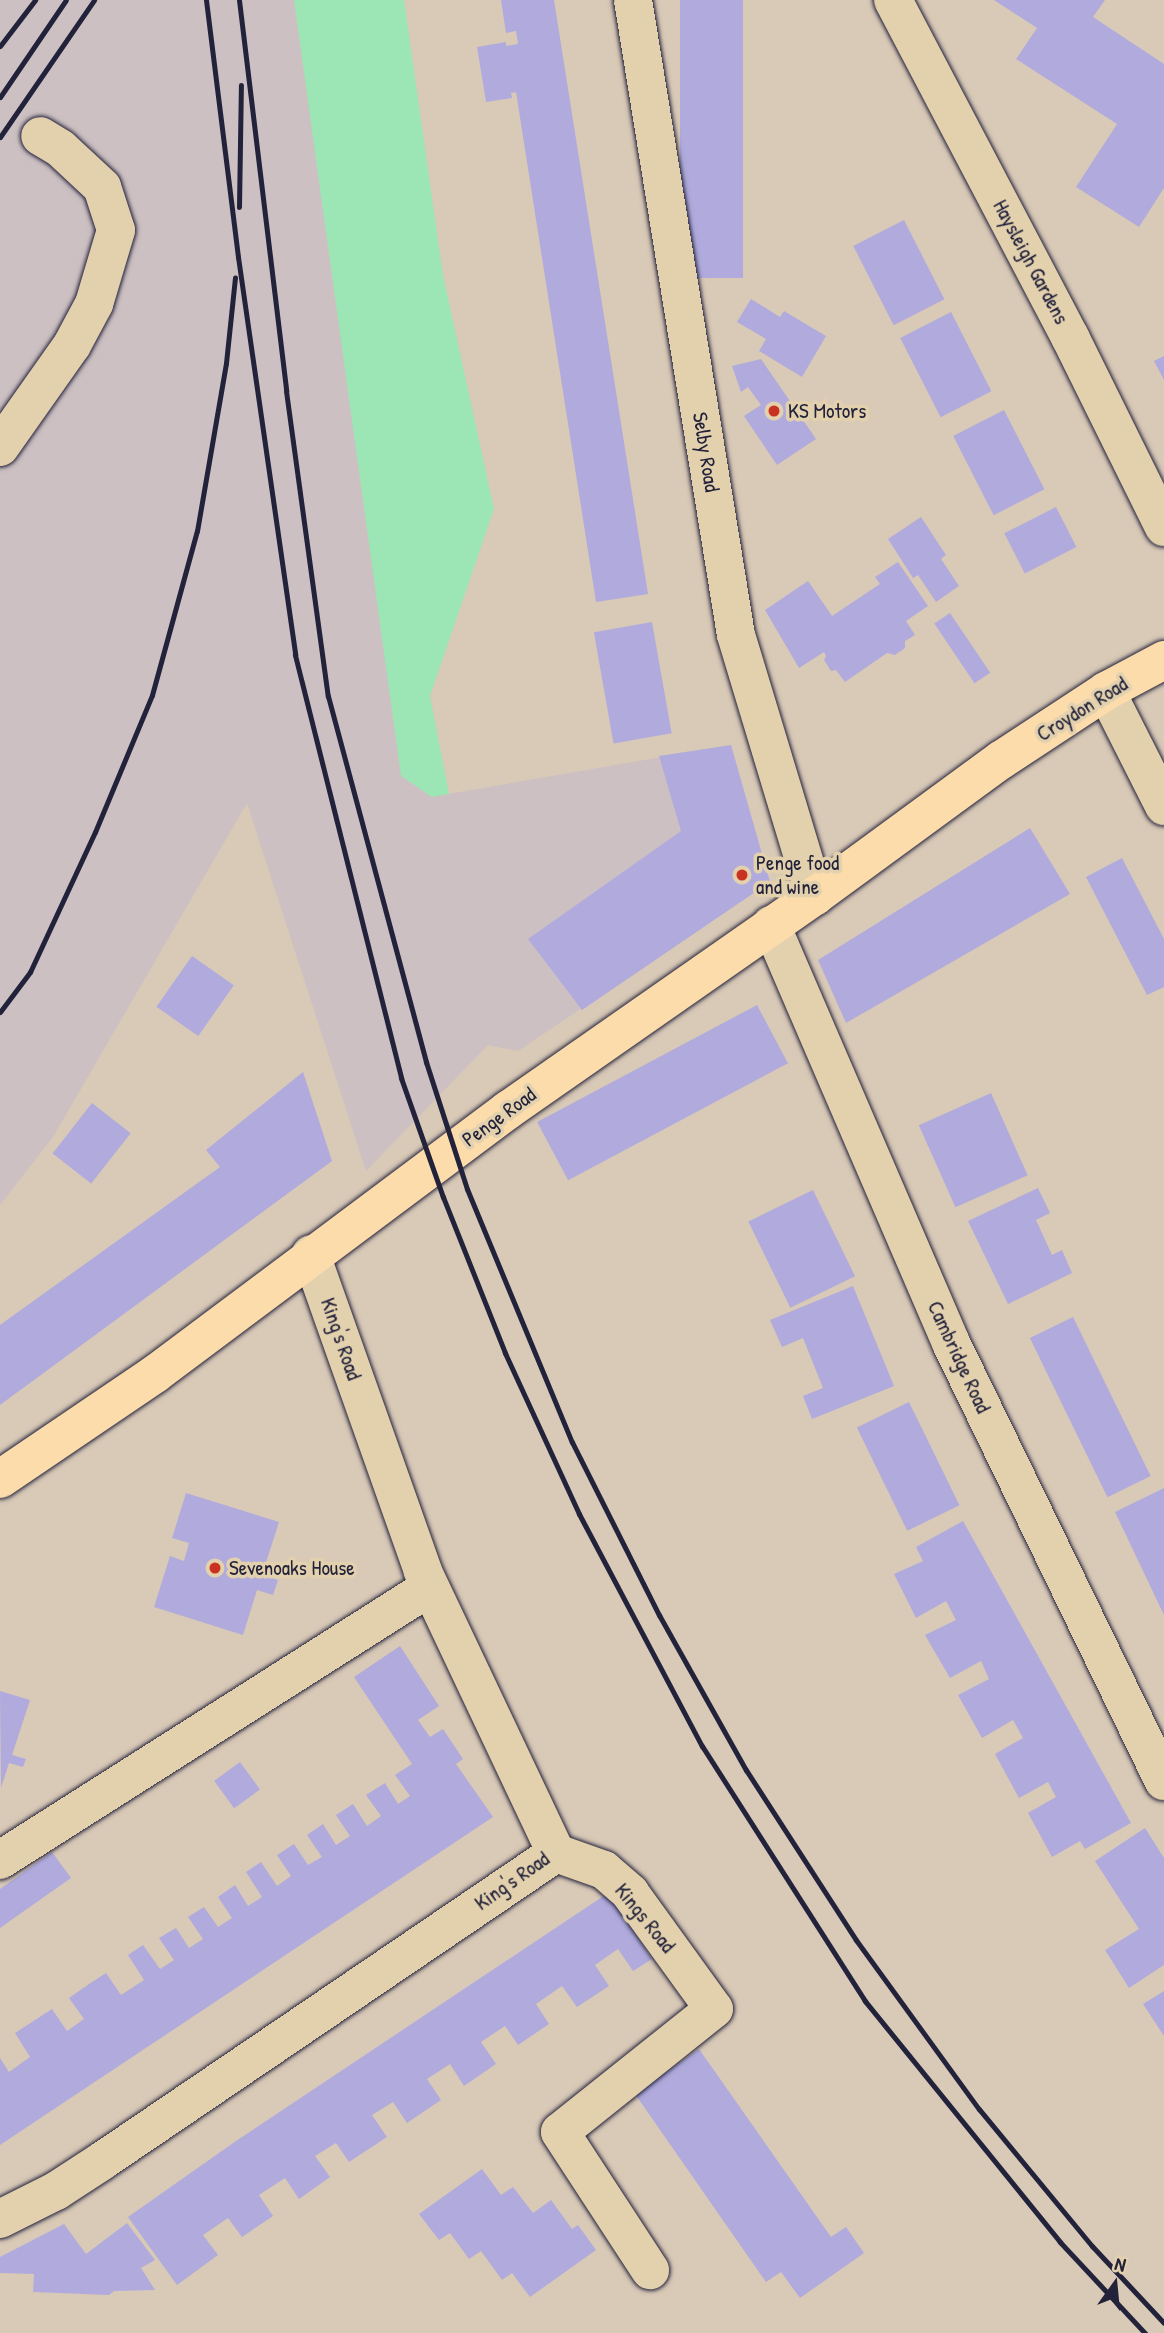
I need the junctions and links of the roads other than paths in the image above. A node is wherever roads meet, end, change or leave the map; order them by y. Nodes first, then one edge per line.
1 (634, 0) edge
2 (893, 0) edge
3 (40, 136) dead end
4 (0, 447) edge
5 (1164, 527) edge
6 (1164, 660) edge
7 (1106, 691) junction
8 (1001, 760) joint
9 (1164, 806) edge
10 (816, 896) junction
11 (771, 925) junction
12 (311, 1254) junction
13 (0, 1479) edge
14 (430, 1587) junction
15 (1164, 1781) edge
16 (556, 1853) junction
17 (0, 1860) edge
18 (0, 2219) edge
19 (650, 2270) dead end

1 - 10 street, Selby Road
2 - 5 street, Haysleigh Gardens
3 - 4 street
6 - 7 main road, Croydon Road
7 - 8 main road, Croydon Road
7 - 9 street
8 - 10 main road, Penge Road
10 - 11 main road, Penge Road
11 - 12 main road, Penge Road
11 - 15 street, Cambridge Road
12 - 13 main road, Penge Road
12 - 14 street, King's Road
14 - 16 street, King's Road
14 - 17 street
16 - 18 street, King's Road
16 - 19 street, Kings Road

